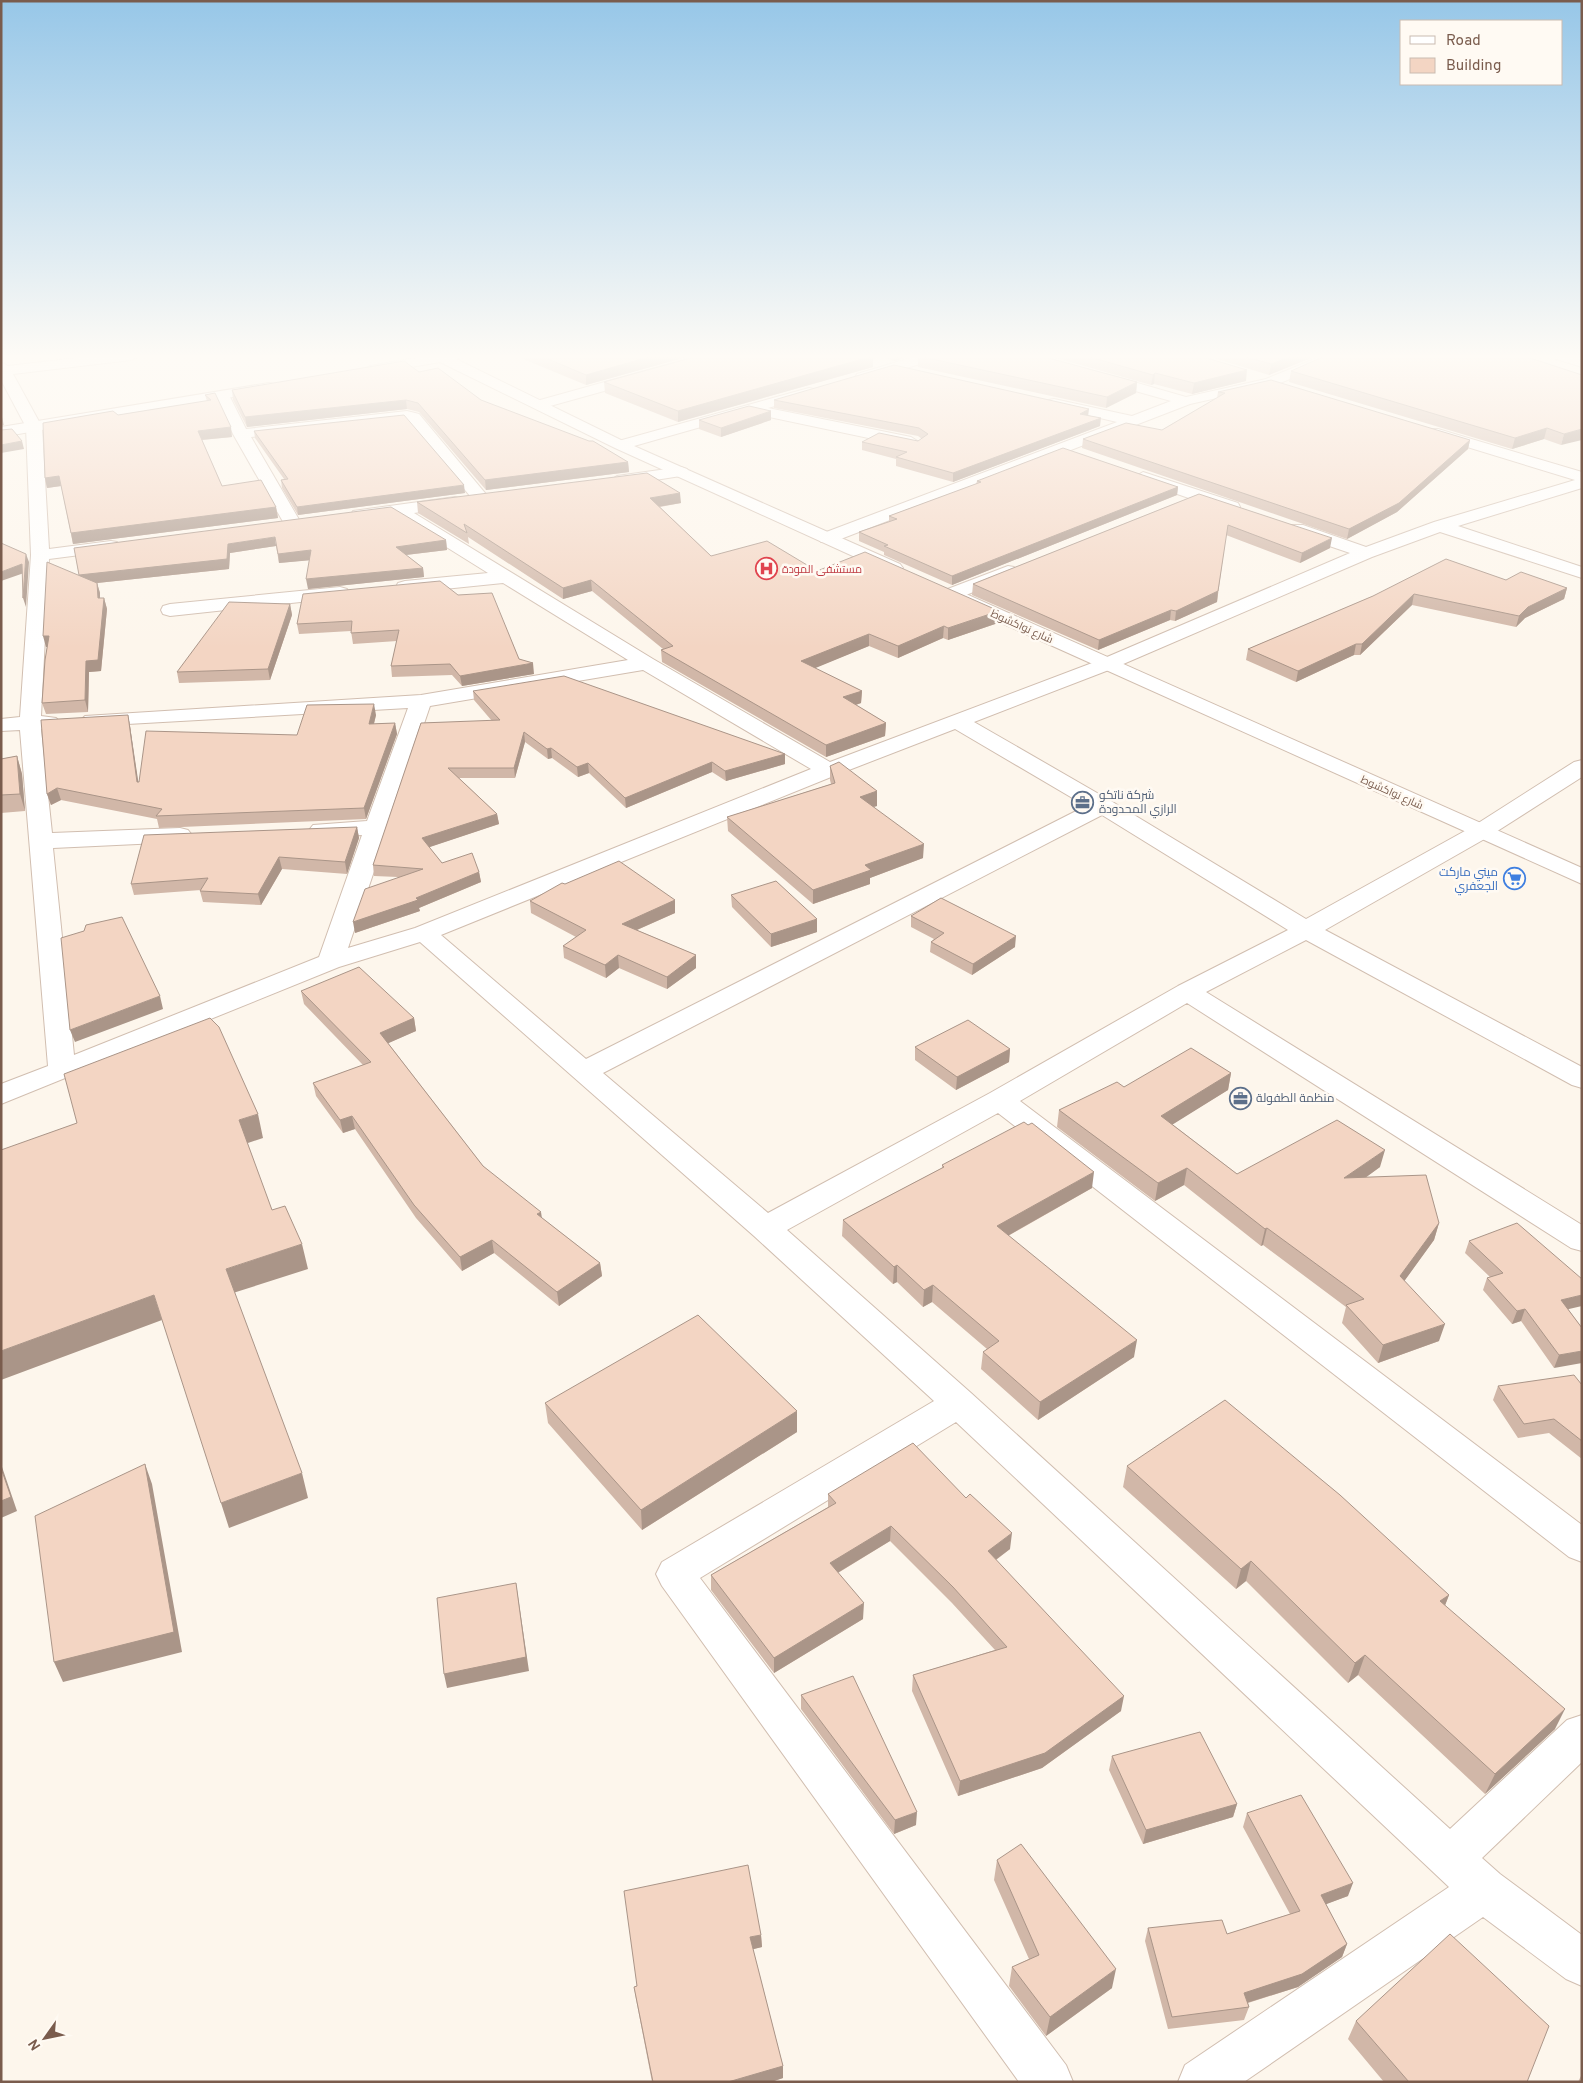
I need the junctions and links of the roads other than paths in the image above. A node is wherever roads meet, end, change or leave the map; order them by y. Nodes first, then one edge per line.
1 (35, 453) edge
2 (252, 453) edge
3 (444, 453) edge
4 (639, 453) edge
5 (1047, 453) edge
6 (1075, 453) edge
7 (1504, 453) edge
8 (1088, 458) edge
9 (1124, 470) edge
10 (681, 472) junction
11 (1582, 477) edge
12 (605, 482) edge
13 (1582, 483) edge
14 (1197, 495) junction
15 (501, 496) edge
16 (482, 499) junction
17 (1170, 506) edge
18 (398, 510) junction
19 (1244, 511) edge
20 (340, 517) edge
21 (312, 521) edge
22 (292, 523) junction
23 (1282, 524) edge
24 (273, 526) edge
25 (1440, 526) junction
26 (827, 538) junction
27 (128, 544) edge
28 (1366, 553) junction
29 (40, 555) junction
30 (1024, 565) edge
31 (1582, 573) edge
32 (907, 574) edge
33 (508, 577) junction
34 (934, 586) edge
35 (388, 589) edge
36 (359, 592) edge
37 (952, 594) junction
38 (170, 610) dead end
39 (646, 662) junction
40 (1107, 664) junction
41 (421, 701) junction
42 (957, 721) junction
43 (30, 723) junction
44 (1, 725) edge
45 (1582, 767) edge
46 (828, 770) junction
47 (1103, 806) junction
48 (377, 828) junction
49 (298, 831) edge
50 (1480, 832) junction
51 (199, 835) edge
52 (41, 841) junction
53 (1582, 877) edge
54 (1306, 930) junction
55 (424, 934) junction
56 (330, 962) junction
57 (1186, 992) junction
58 (62, 1071) junction
59 (584, 1071) junction
60 (1582, 1079) edge
61 (1, 1095) edge
62 (1000, 1100) junction
63 (765, 1228) junction
64 (1582, 1240) edge
65 (959, 1403) junction
66 (1582, 1546) edge
67 (1582, 1734) edge
68 (1450, 1859) junction
69 (1484, 1890) junction
70 (1582, 1963) edge
71 (1049, 2082) edge
72 (1202, 2082) edge

1 - 29 street
2 - 22 street
3 - 16 street
4 - 10 street
5 - 26 street
6 - 8 street
7 - 11 street
9 - 14 street
10 - 12 street
10 - 26 street
13 - 25 street
14 - 17 street
14 - 19 street
15 - 16 street
16 - 18 street
18 - 20 street
18 - 33 street
21 - 22 street
22 - 24 street
23 - 28 street
25 - 28 street
25 - 31 street
26 - 32 street
27 - 29 street
28 - 40 street
29 - 43 street
30 - 37 street
33 - 35 street
33 - 39 street
34 - 37 street, شارع نواكشوط
36 - 38 street
37 - 40 street, شارع نواكشوط
39 - 41 street
39 - 46 street
40 - 42 street
40 - 50 street, شارع نواكشوط
41 - 43 street
41 - 48 street
42 - 46 street
42 - 47 street
43 - 44 street
43 - 52 street
45 - 50 street
46 - 55 street
47 - 54 street
47 - 59 street
48 - 49 street
48 - 56 street
50 - 53 street, شارع نواكشوط
50 - 54 street
51 - 52 street
52 - 58 street
54 - 57 street
54 - 60 street
55 - 56 street
55 - 59 street
56 - 58 street
57 - 62 street
57 - 64 street
58 - 61 street
59 - 63 street
62 - 63 street
62 - 66 street
63 - 65 street
65 - 68 street
65 - 71 street
67 - 68 street
68 - 69 street
69 - 70 street
69 - 72 street

